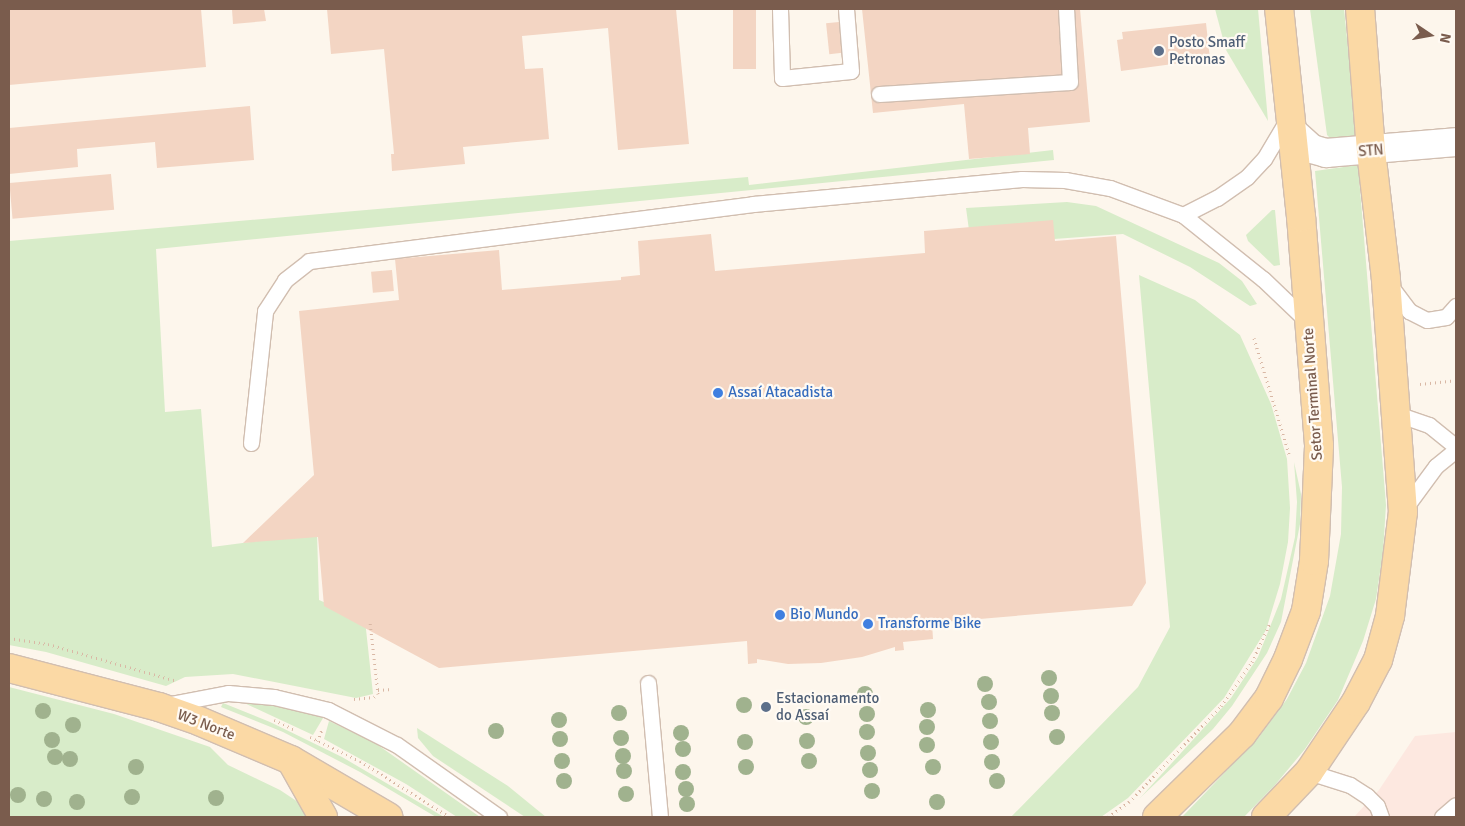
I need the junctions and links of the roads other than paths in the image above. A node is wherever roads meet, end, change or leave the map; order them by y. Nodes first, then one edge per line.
1 (780, 9) edge
2 (846, 9) edge
3 (1066, 9) edge
4 (1280, 9) edge
5 (1360, 9) edge
6 (879, 94) dead end
7 (1292, 123) junction
8 (1456, 142) edge
9 (1371, 151) junction
10 (1183, 215) junction
11 (1386, 279) junction
12 (1456, 306) edge
13 (1308, 322) junction
14 (1396, 414) junction
15 (251, 443) dead end
16 (1456, 448) edge
17 (1402, 512) junction
18 (9, 668) edge
19 (648, 683) dead end
20 (159, 706) junction
21 (291, 760) junction
22 (1309, 772) junction
23 (1456, 805) edge
24 (323, 817) edge
25 (388, 817) edge
26 (499, 817) edge
27 (660, 817) edge
28 (1157, 817) edge
29 (1266, 817) edge
30 (1381, 817) edge
31 (1442, 817) edge

1 - 2 lane
3 - 6 lane
4 - 7 main road, Setor Terminal Norte
5 - 9 main road
7 - 9 street, STN
7 - 10 lane
7 - 13 main road, Setor Terminal Norte
8 - 9 street, STN
9 - 11 main road
10 - 13 lane
10 - 15 lane
11 - 12 lane
11 - 14 main road
13 - 28 main road, Setor Terminal Norte
14 - 16 lane
14 - 17 main road
16 - 17 lane
17 - 22 main road
18 - 20 main road, W3 Norte
19 - 27 lane
20 - 21 main road, W3 Norte
20 - 26 lane
21 - 24 main road
21 - 25 main road, W3 Norte
22 - 29 main road
22 - 30 lane
23 - 31 lane

